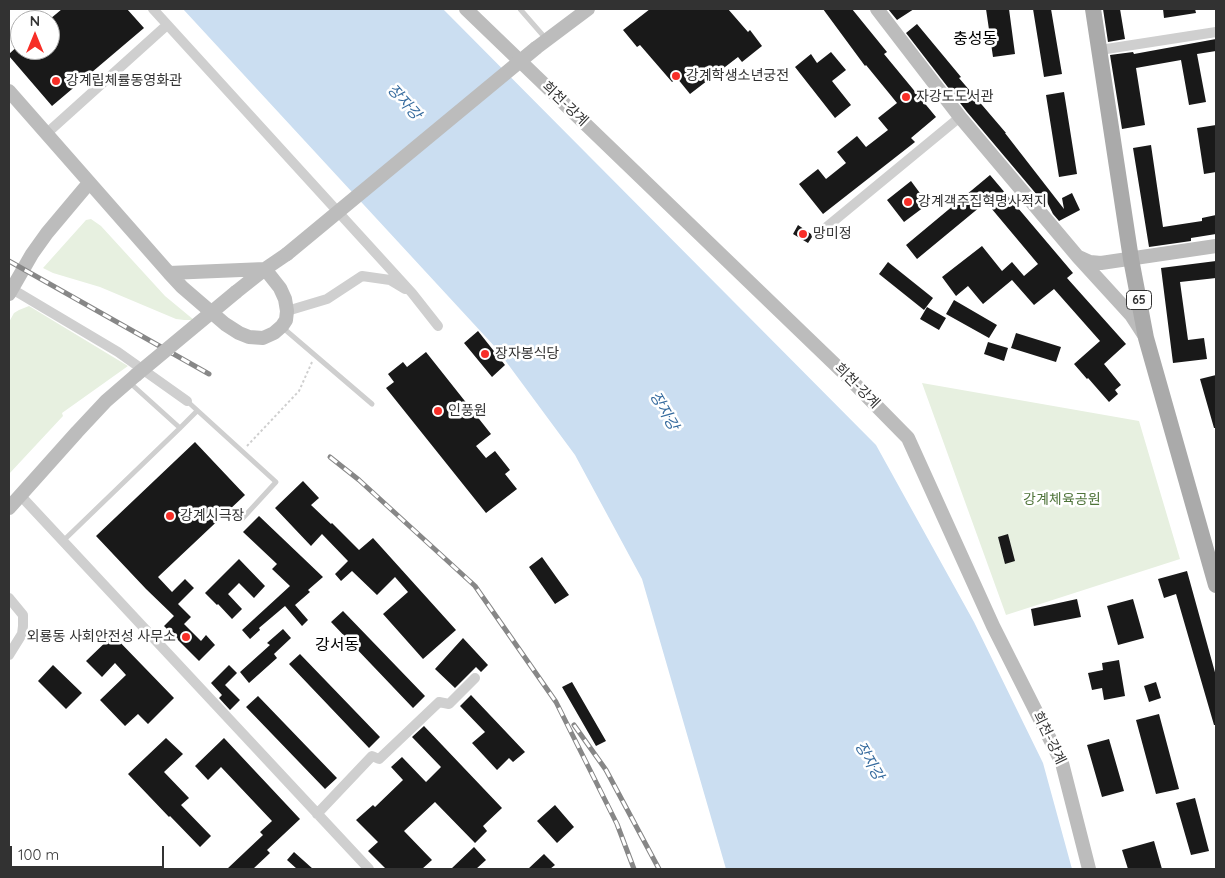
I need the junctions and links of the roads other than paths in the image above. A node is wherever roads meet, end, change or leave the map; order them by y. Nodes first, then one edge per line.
1 (153, 9) edge
2 (466, 9) edge
3 (520, 9) edge
4 (588, 9) edge
5 (877, 9) edge
6 (1093, 9) edge
7 (167, 25) junction
8 (1216, 32) edge
9 (541, 44) junction
10 (1100, 50) junction
11 (9, 91) edge
12 (960, 117) junction
13 (46, 134) junction
14 (89, 183) junction
15 (818, 234) dead end
16 (1216, 246) edge
17 (1078, 257) junction
18 (1131, 259) junction
19 (264, 269) junction
20 (169, 273) junction
21 (10, 292) edge
22 (412, 293) junction
23 (288, 312) junction
24 (282, 326) junction
25 (438, 326) dead end
26 (1146, 338) junction
27 (132, 379) junction
28 (186, 402) joint
29 (372, 404) dead end
30 (197, 410) junction
31 (180, 428) junction
32 (20, 495) junction
33 (9, 508) edge
34 (242, 519) dead end
35 (63, 541) junction
36 (1216, 586) edge
37 (9, 598) edge
38 (9, 654) edge
39 (474, 678) dead end
40 (317, 814) junction
41 (369, 869) edge
42 (1090, 869) edge

1 - 7 street
2 - 42 main road, 희천-강계
3 - 9 lane
4 - 9 main road
5 - 12 main road
6 - 10 main road, 65
7 - 13 street
7 - 22 street
8 - 10 street
9 - 19 main road, bridge
10 - 18 main road, 65
11 - 13 main road
12 - 15 street
12 - 17 main road
13 - 14 main road
14 - 20 main road
14 - 21 main road
16 - 18 main road
17 - 18 main road
17 - 26 main road
18 - 26 main road, 65
19 - 20 main road
19 - 23 main road
19 - 27 main road, bridge
20 - 24 main road
21 - 28 street
22 - 23 street
22 - 25 street
23 - 24 main road
24 - 29 lane
26 - 36 main road, 65
27 - 31 lane
27 - 32 main road
28 - 30 lane
30 - 31 lane
30 - 34 lane
31 - 35 lane
32 - 33 main road
32 - 35 street
35 - 40 street
37 - 38 street
39 - 40 street
40 - 41 street

